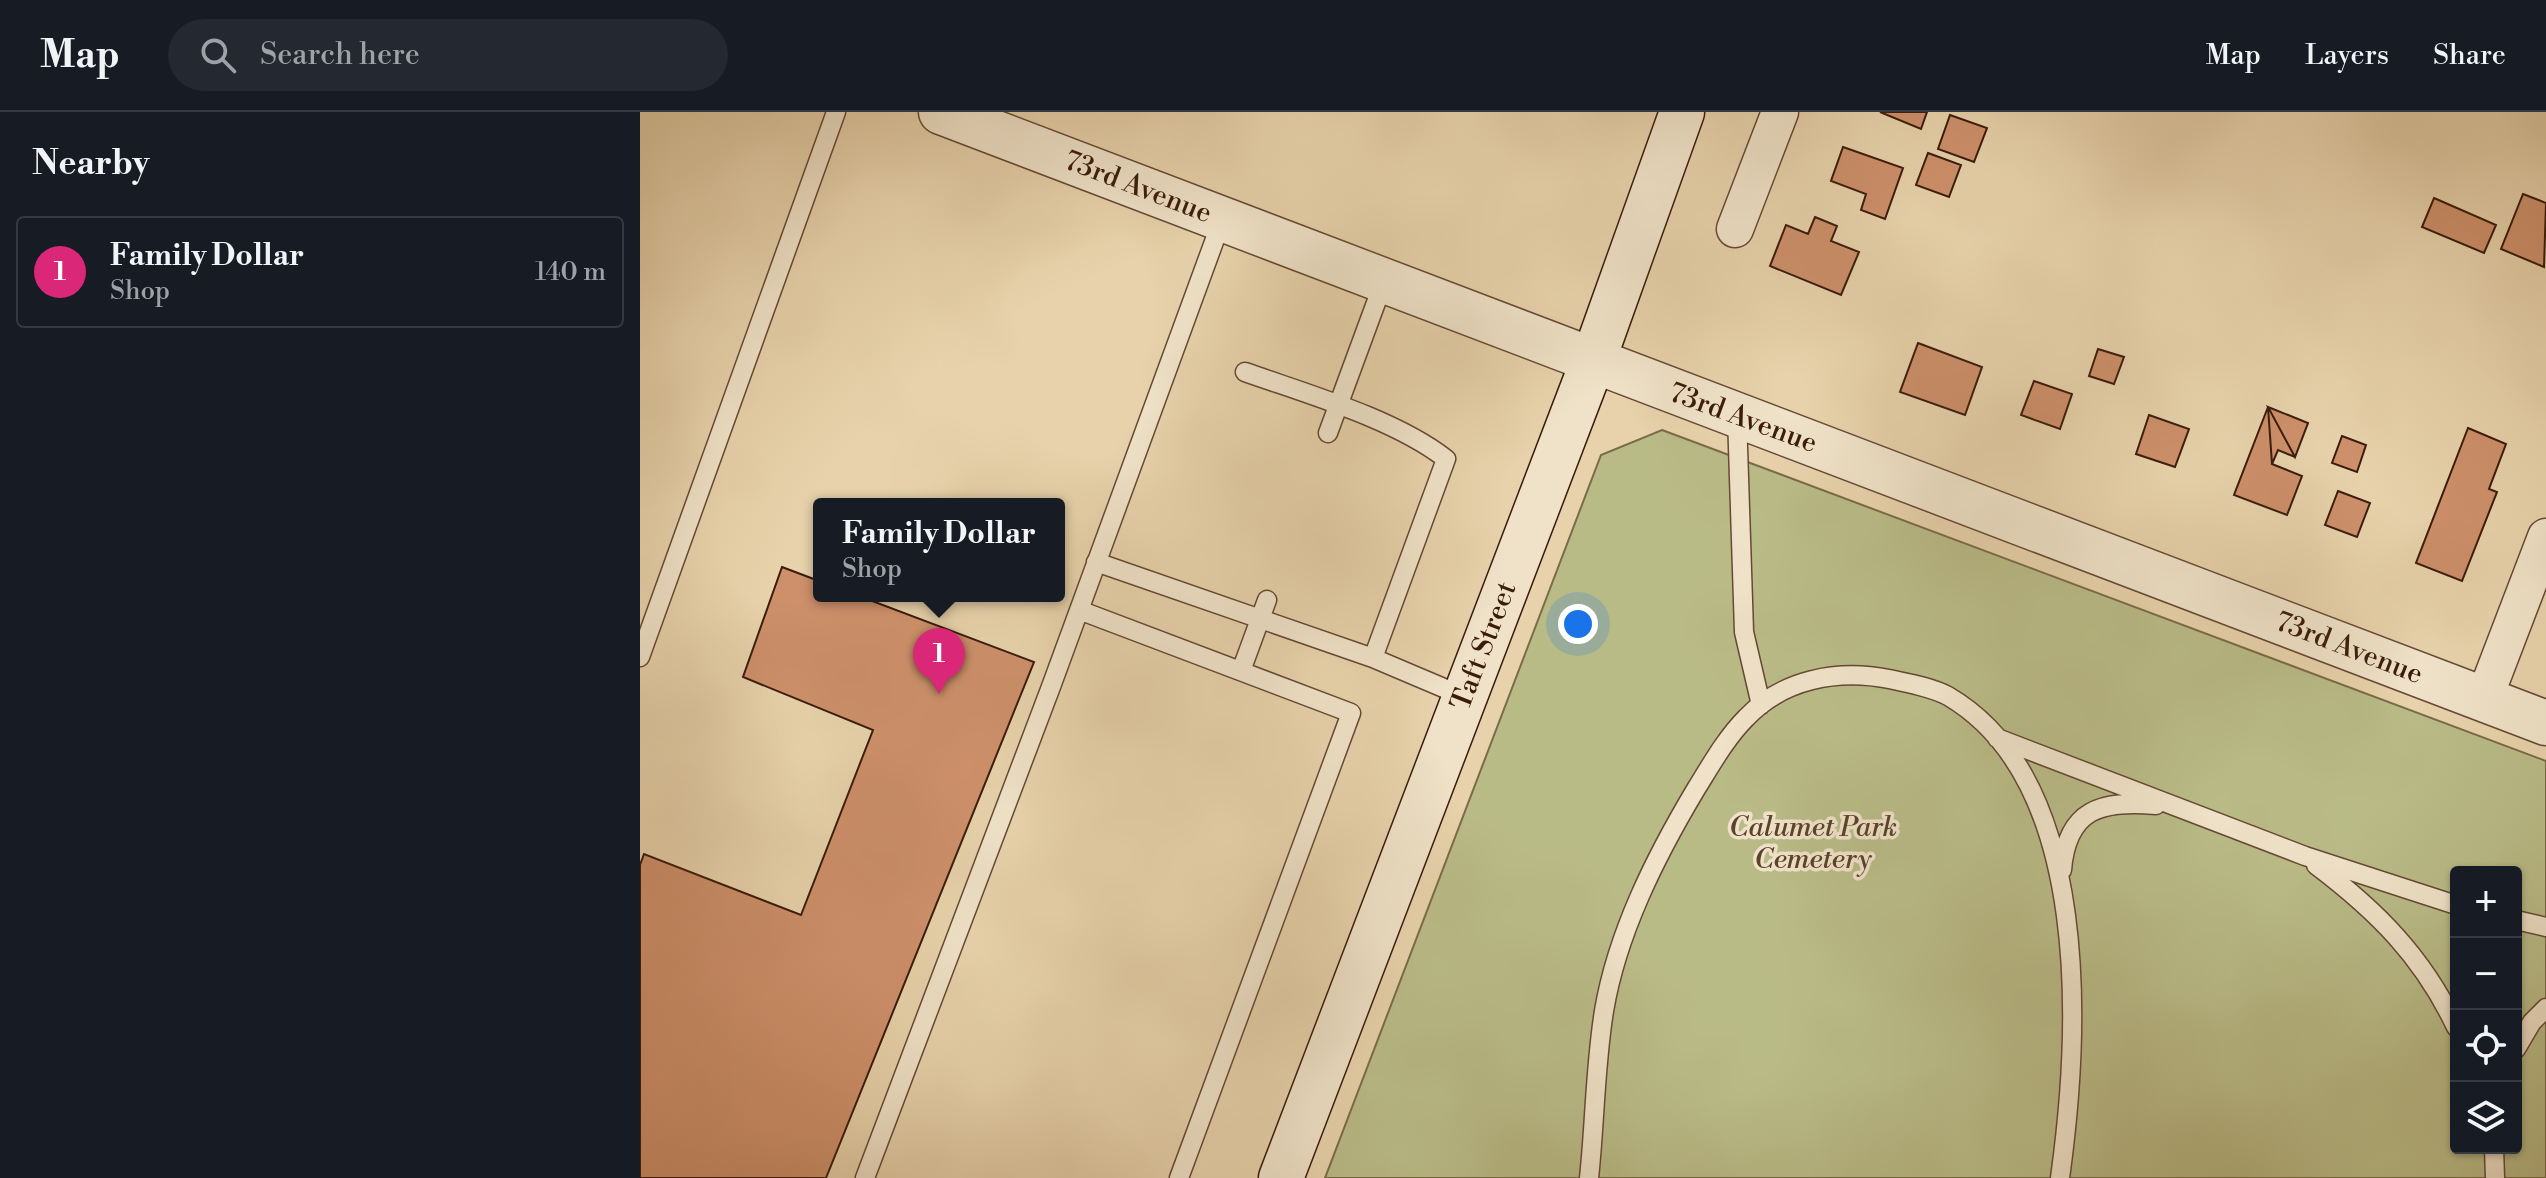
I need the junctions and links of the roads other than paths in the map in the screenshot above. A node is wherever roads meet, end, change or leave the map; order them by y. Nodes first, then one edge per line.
1 (836, 112) edge
2 (941, 112) edge
3 (1682, 112) edge
4 (1780, 112) edge
5 (1222, 220) junction
6 (1735, 229) dead end
7 (1384, 281) junction
8 (1593, 361) junction
9 (1245, 372) dead end
10 (1338, 405) junction
11 (1737, 416) junction
12 (1328, 433) dead end
13 (2546, 537) edge
14 (1096, 562) junction
15 (1264, 609) junction
16 (1079, 610) junction
17 (640, 657) edge
18 (1373, 658) junction
19 (1241, 671) junction
20 (1465, 697) junction
21 (2484, 699) junction
22 (1761, 705) junction
23 (2546, 723) edge
24 (1997, 738) junction
25 (2176, 807) junction
26 (2305, 856) junction
27 (2061, 881) junction
28 (2450, 903) edge
29 (2522, 921) edge
30 (2546, 927) edge
31 (2546, 1008) edge
32 (2450, 1016) edge
33 (2522, 1039) edge
34 (2494, 1154) edge
35 (865, 1178) edge
36 (1179, 1178) edge
37 (1281, 1178) edge
38 (1589, 1178) edge
39 (2060, 1178) edge
40 (2495, 1178) edge

1 - 17 lane
2 - 5 street, 73rd Avenue
3 - 8 street, Taft Street
4 - 6 street
5 - 7 street, 73rd Avenue
5 - 14 lane
7 - 8 street, 73rd Avenue
7 - 10 lane
8 - 11 street, 73rd Avenue
8 - 20 street, Taft Street
9 - 10 lane
10 - 12 lane
10 - 18 lane
11 - 21 street, 73rd Avenue
11 - 22 lane
13 - 21 street
14 - 15 lane
14 - 16 lane
15 - 18 lane
15 - 19 lane
16 - 19 lane
16 - 35 lane
18 - 20 lane
19 - 36 lane
20 - 37 street, Taft Street
21 - 23 street, 73rd Avenue
22 - 24 lane
22 - 38 lane
24 - 25 lane
24 - 27 lane
25 - 26 lane
25 - 27 lane
26 - 28 lane
26 - 32 lane
27 - 39 lane
29 - 30 lane
31 - 33 lane
34 - 40 lane

